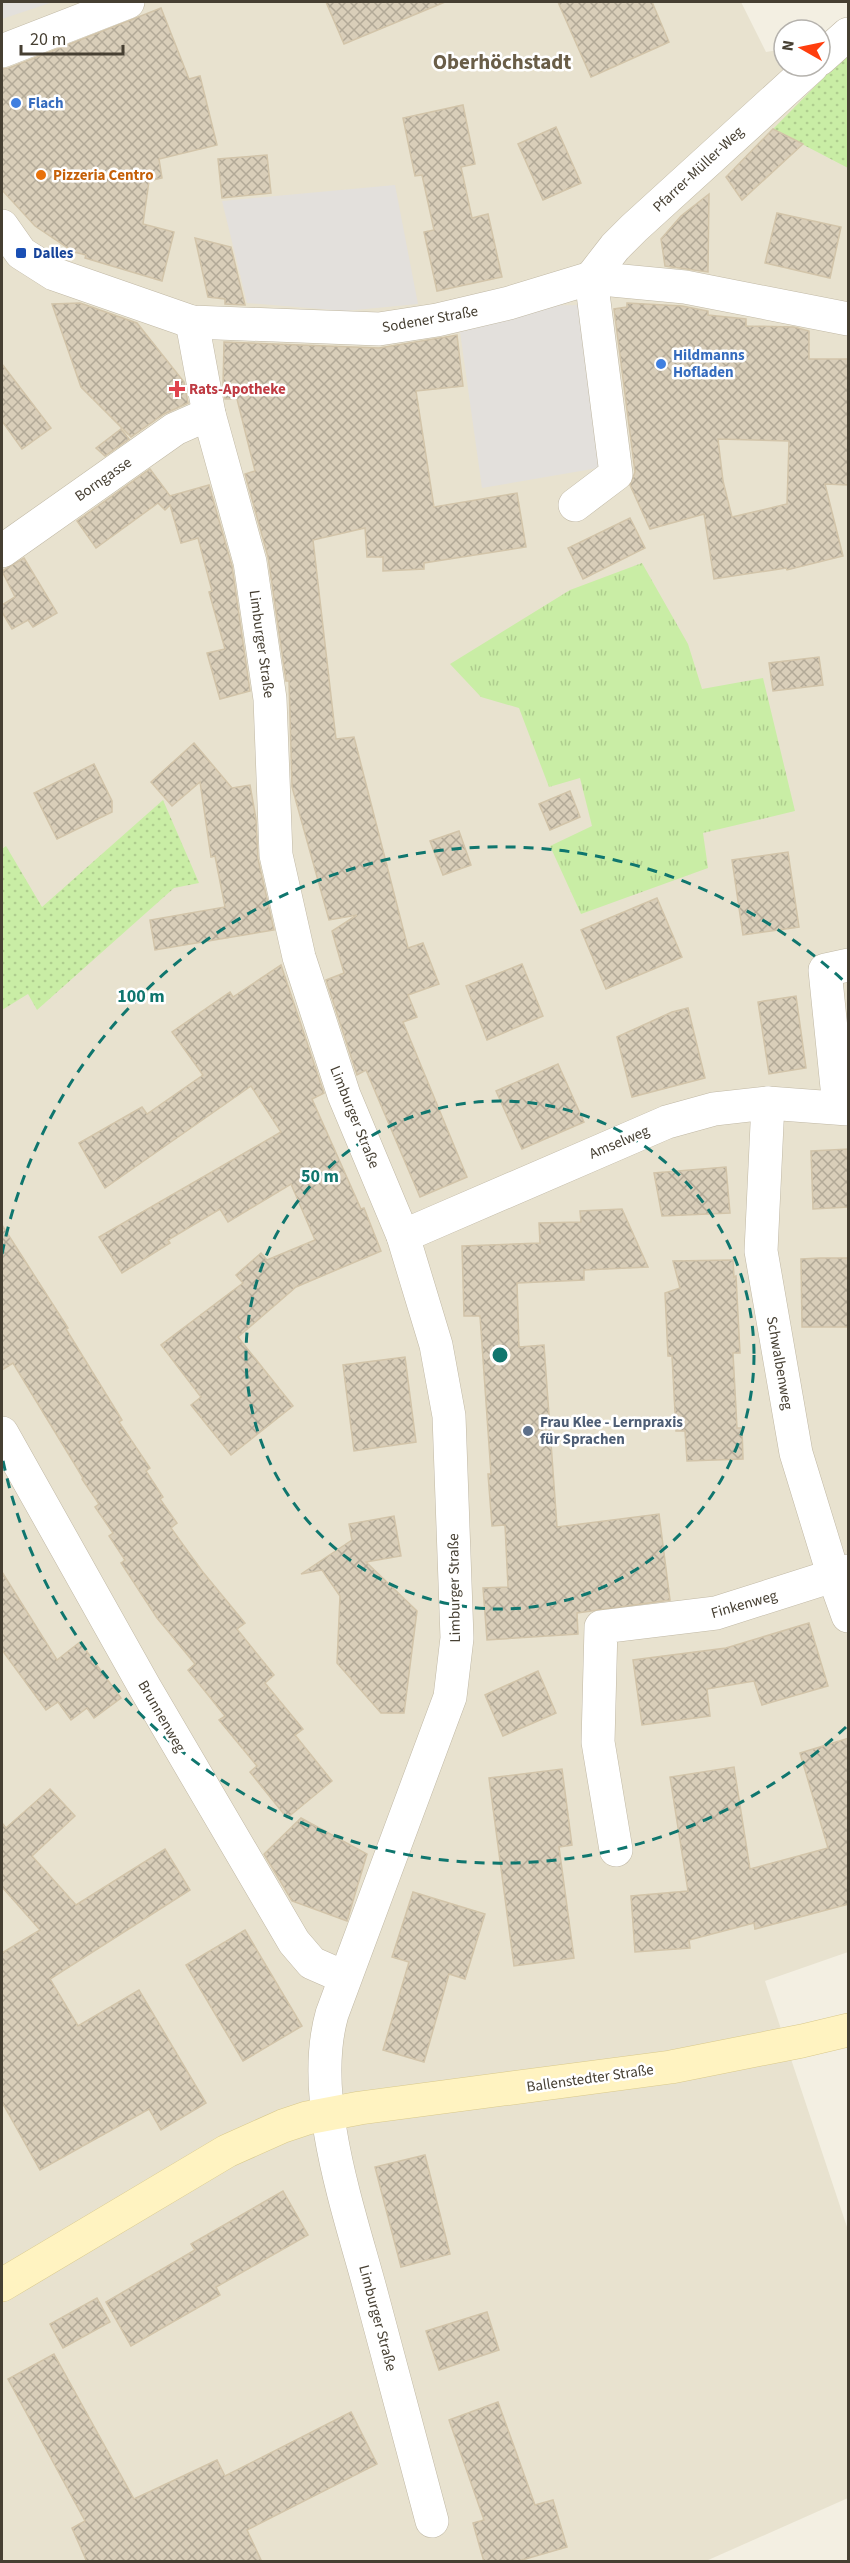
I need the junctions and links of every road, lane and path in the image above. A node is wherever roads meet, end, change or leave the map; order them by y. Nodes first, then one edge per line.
1 (128, 2) edge
2 (849, 34) edge
3 (832, 49) edge
4 (2, 51) edge
5 (799, 78) edge
6 (2, 226) edge
7 (591, 278) junction
8 (849, 319) edge
9 (192, 322) junction
10 (209, 414) junction
11 (575, 505) dead end
12 (2, 551) edge
13 (849, 965) edge
14 (768, 1102) junction
15 (844, 1108) edge
16 (403, 1236) junction
17 (2, 1433) edge
18 (841, 1574) edge
19 (849, 1616) edge
20 (616, 1850) dead end
21 (344, 1977) junction
22 (849, 2030) edge
23 (329, 2114) junction
24 (2, 2285) edge
25 (432, 2521) dead end

1 - 4 street
2 - 3 street
5 - 7 street, Pfarrer-Müller-Weg
6 - 9 street
7 - 8 street, Sodener Straße
7 - 9 street, Sodener Straße
7 - 11 street
9 - 10 street, Limburger Straße
10 - 12 street, Borngasse
10 - 16 street, Limburger Straße
13 - 15 street
14 - 15 street, Amselweg
14 - 16 street, Amselweg
14 - 18 street, Schwalbenweg
16 - 21 street, Limburger Straße
17 - 21 street, Brunnenweg
18 - 19 street, Schwalbenweg
18 - 20 street, Finkenweg
21 - 23 street, Limburger Straße
22 - 23 street, Ballenstedter Straße
23 - 24 street
23 - 25 street, Limburger Straße

